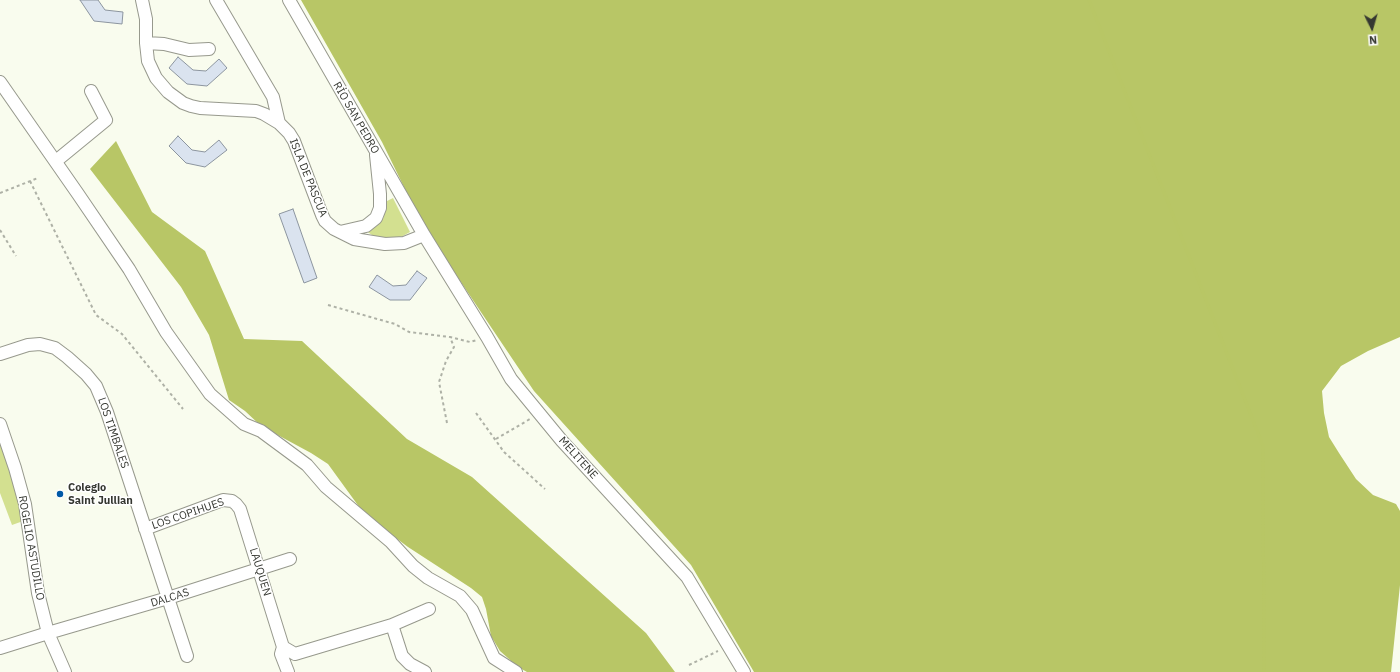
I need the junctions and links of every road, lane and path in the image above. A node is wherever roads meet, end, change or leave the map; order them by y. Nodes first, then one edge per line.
1 (142, 0) edge
2 (216, 0) edge
3 (288, 0) edge
4 (146, 43) junction
5 (209, 49) dead end
6 (0, 82) edge
7 (91, 91) dead end
8 (279, 123) junction
9 (375, 150) junction
10 (56, 161) junction
11 (38, 178) dead end
12 (30, 181) junction
13 (0, 193) edge
14 (0, 230) edge
15 (340, 232) junction
16 (424, 235) junction
17 (16, 256) dead end
18 (328, 305) dead end
19 (450, 337) junction
20 (488, 337) junction
21 (0, 354) edge
22 (183, 409) dead end
23 (476, 413) dead end
24 (539, 414) junction
25 (0, 424) edge
26 (447, 424) dead end
27 (496, 439) junction
28 (545, 489) dead end
29 (232, 501) joint
30 (145, 529) junction
31 (290, 559) dead end
32 (260, 569) junction
33 (168, 598) junction
34 (429, 609) dead end
35 (392, 625) junction
36 (48, 633) junction
37 (283, 646) junction
38 (728, 646) junction
39 (0, 648) edge
40 (187, 656) dead end
41 (689, 665) dead end
42 (65, 672) edge
43 (288, 672) edge
44 (425, 672) edge
45 (516, 672) edge
46 (744, 672) edge

1 - 4 street, ISLA DE PASCUA
2 - 8 street
3 - 9 street, RÍO SAN PEDRO
4 - 5 street
4 - 8 street, ISLA DE PASCUA
6 - 10 street
7 - 10 street
8 - 15 street, ISLA DE PASCUA
9 - 15 street
9 - 16 street, RÍO SAN PEDRO
10 - 45 street
11 - 12 path
12 - 13 path
12 - 22 path
14 - 17 path
15 - 16 street, ISLA DE PASCUA
16 - 20 street, MELITENE
18 - 19 path
19 - 20 path
19 - 26 path
20 - 24 street, MELITENE
21 - 30 street, LOS TIMBALES
23 - 27 path
24 - 27 path
24 - 38 street, MELITENE
25 - 36 street, ROGELIO ASTUDILLO
27 - 28 path
29 - 30 street, LOS COPIHUES
29 - 32 street, LAUQUEN
30 - 33 street, LOS TIMBALES
31 - 32 street, DALCAS
32 - 33 street, DALCAS
32 - 37 street, LAUQUEN
33 - 36 street, DALCAS
33 - 40 street, LOS TIMBALES
34 - 35 street
35 - 37 street
35 - 44 street
36 - 39 street, DALCAS
36 - 42 street, ROGELIO ASTUDILLO
37 - 43 street, LAUQUEN
38 - 41 path
38 - 46 street, MELITENE

